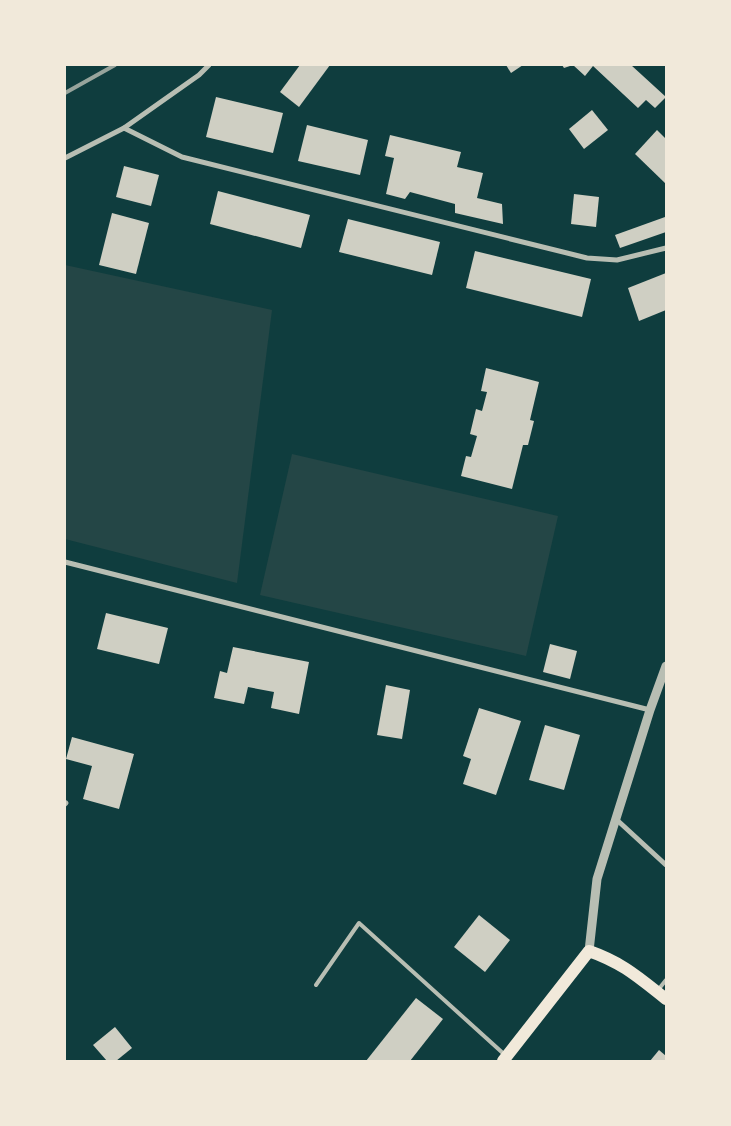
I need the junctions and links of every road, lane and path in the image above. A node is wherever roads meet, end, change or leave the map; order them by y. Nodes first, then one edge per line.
1 (209, 65) edge
2 (124, 128) junction
3 (65, 158) edge
4 (666, 248) edge
5 (65, 562) edge
6 (666, 666) edge
7 (650, 710) junction
8 (617, 820) junction
9 (666, 865) edge
10 (589, 951) junction
11 (666, 980) edge
12 (316, 985) dead end
13 (661, 995) edge
14 (505, 1058) edge

1 - 2 street
2 - 3 street
2 - 4 street
5 - 7 street
6 - 7 street
7 - 8 street
8 - 9 street
8 - 10 street
10 - 13 main road
10 - 14 main road
11 - 13 lane
12 - 14 lane

